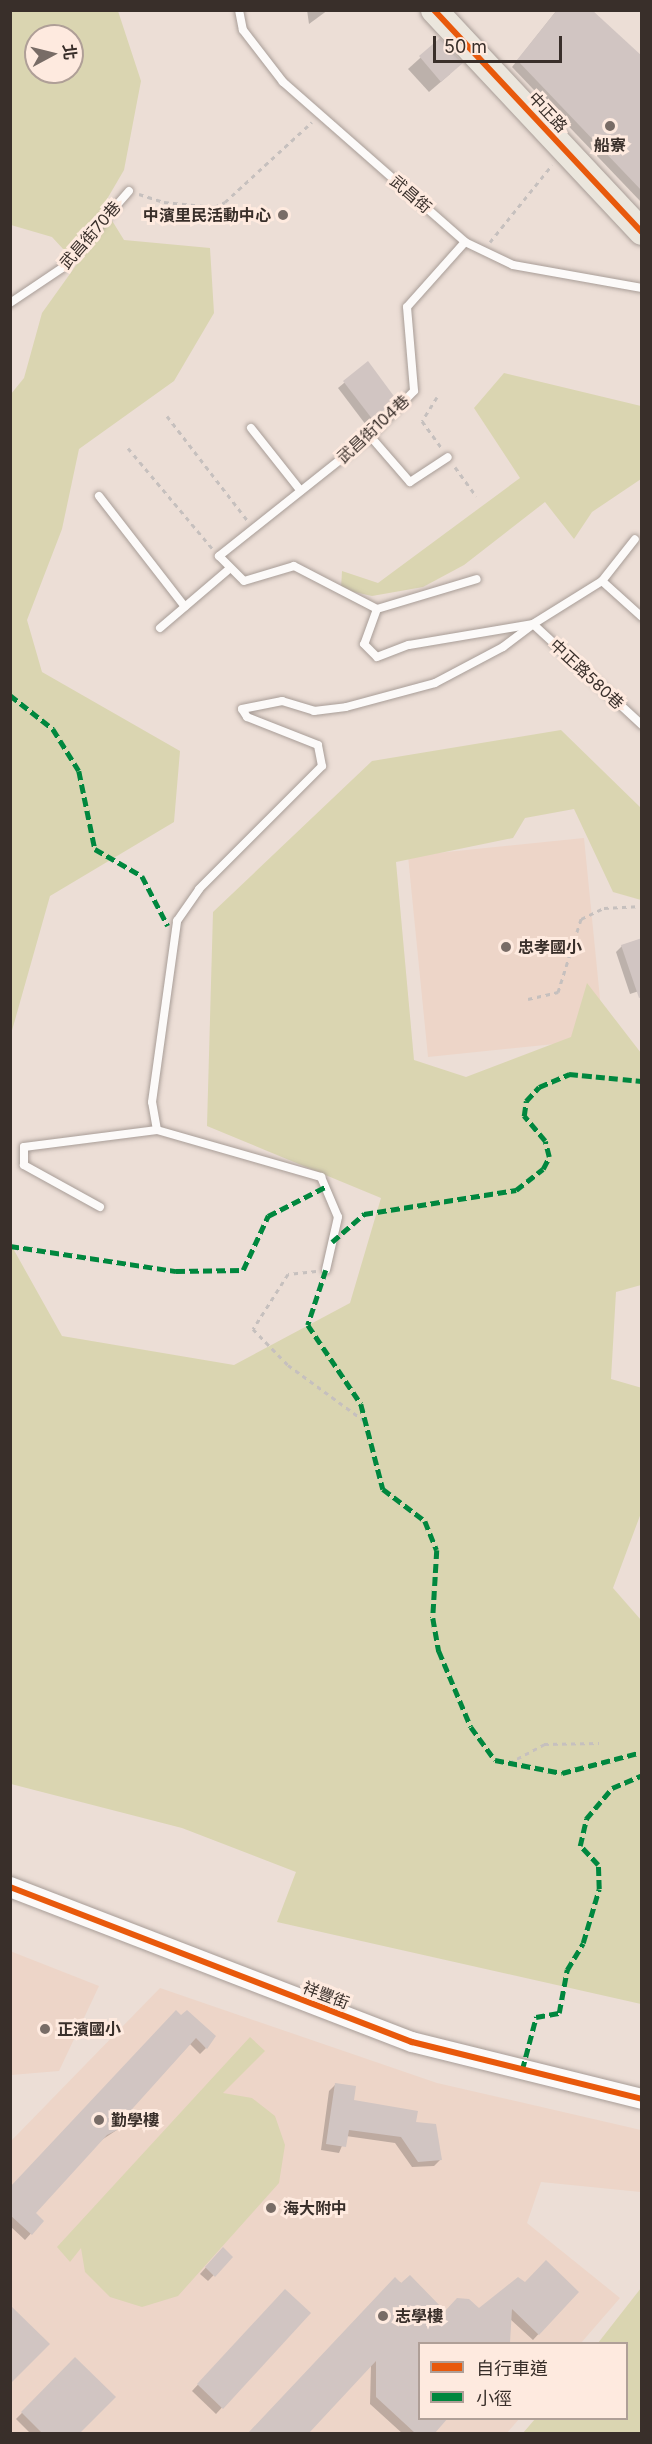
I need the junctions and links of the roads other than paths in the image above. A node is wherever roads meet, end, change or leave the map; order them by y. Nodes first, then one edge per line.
1 (239, 10) edge
2 (434, 10) edge
3 (129, 191) road end
4 (642, 232) edge
5 (465, 242) junction
6 (642, 288) edge
7 (10, 303) edge
8 (251, 428) dead end
9 (370, 436) junction
10 (448, 457) dead end
11 (301, 491) junction
12 (99, 496) dead end
13 (635, 539) dead end
14 (228, 570) junction
15 (477, 579) dead end
16 (602, 581) junction
17 (185, 607) junction
18 (377, 609) junction
19 (642, 617) edge
20 (533, 624) junction
21 (160, 628) dead end
22 (642, 724) edge
23 (157, 1130) junction
24 (100, 1207) dead end
25 (326, 1270) road end
26 (10, 1887) edge
27 (642, 2098) edge

1 - 5 lane, 武昌街
2 - 4 main road, 中正路
3 - 7 lane, 武昌街70巷
5 - 6 lane, 武昌街
5 - 9 lane, 武昌街104巷
8 - 11 lane
9 - 10 lane
9 - 11 lane, 武昌街104巷
11 - 14 lane, 武昌街104巷
12 - 17 lane
13 - 16 lane
14 - 17 lane
14 - 18 lane
15 - 18 lane
16 - 19 lane
16 - 20 lane
17 - 21 lane
18 - 20 lane
20 - 22 lane, 中正路580巷
20 - 23 lane
23 - 24 lane
23 - 25 lane
26 - 27 street, 祥豐街

